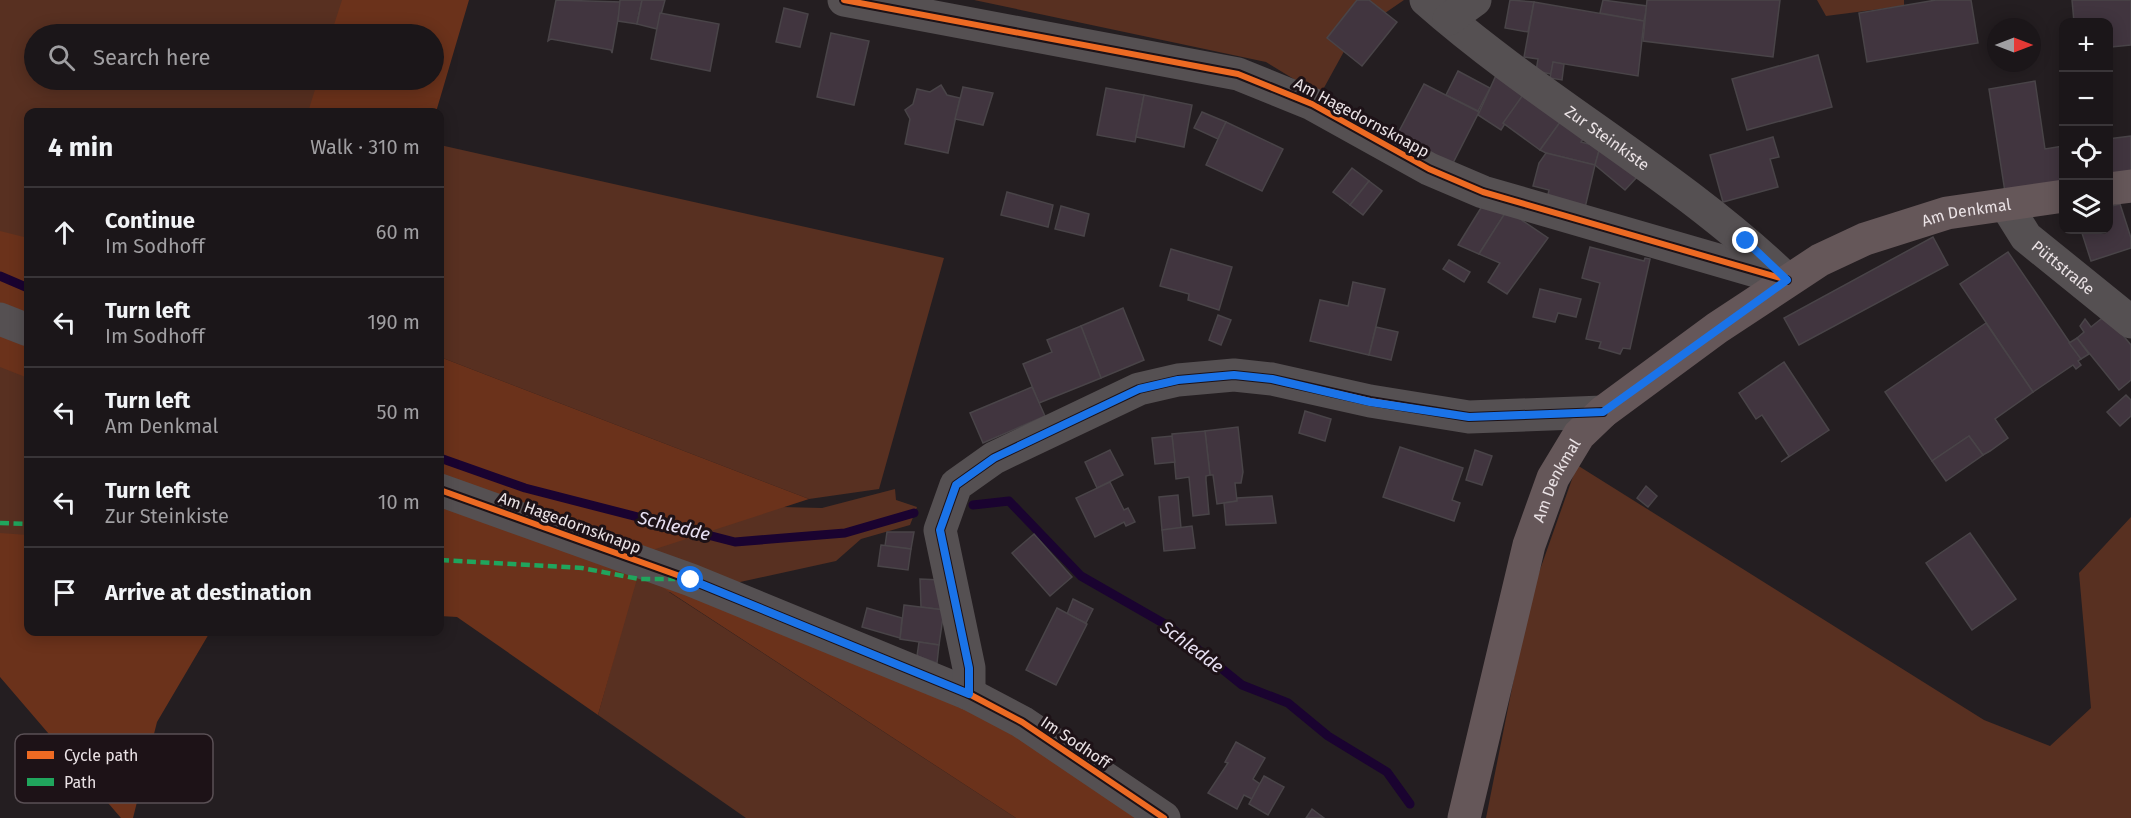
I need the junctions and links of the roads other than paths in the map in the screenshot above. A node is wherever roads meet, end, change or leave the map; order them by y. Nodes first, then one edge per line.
1 (844, 0) edge
2 (1475, 0) edge
3 (1438, 10) edge
4 (2131, 186) edge
5 (2113, 188) edge
6 (2059, 197) edge
7 (2006, 204) junction
8 (1787, 280) junction
9 (0, 319) edge
10 (2131, 322) edge
11 (24, 328) edge
12 (1603, 412) junction
13 (444, 491) edge
14 (691, 580) joint
15 (969, 694) junction
16 (1164, 818) edge
17 (1464, 818) edge

1 - 8 street, Am Hagedornsknapp
2 - 3 street
3 - 8 street, Zur Steinkiste
4 - 5 main road
6 - 7 main road, Am Denkmal
7 - 8 main road, Am Denkmal
7 - 10 street, Püttstraße
8 - 12 main road, Am Denkmal
9 - 11 street
12 - 15 street
12 - 17 main road, Am Denkmal
13 - 14 street, Am Hagedornsknapp
14 - 15 street, Im Sodhoff
15 - 16 street, Im Sodhoff

